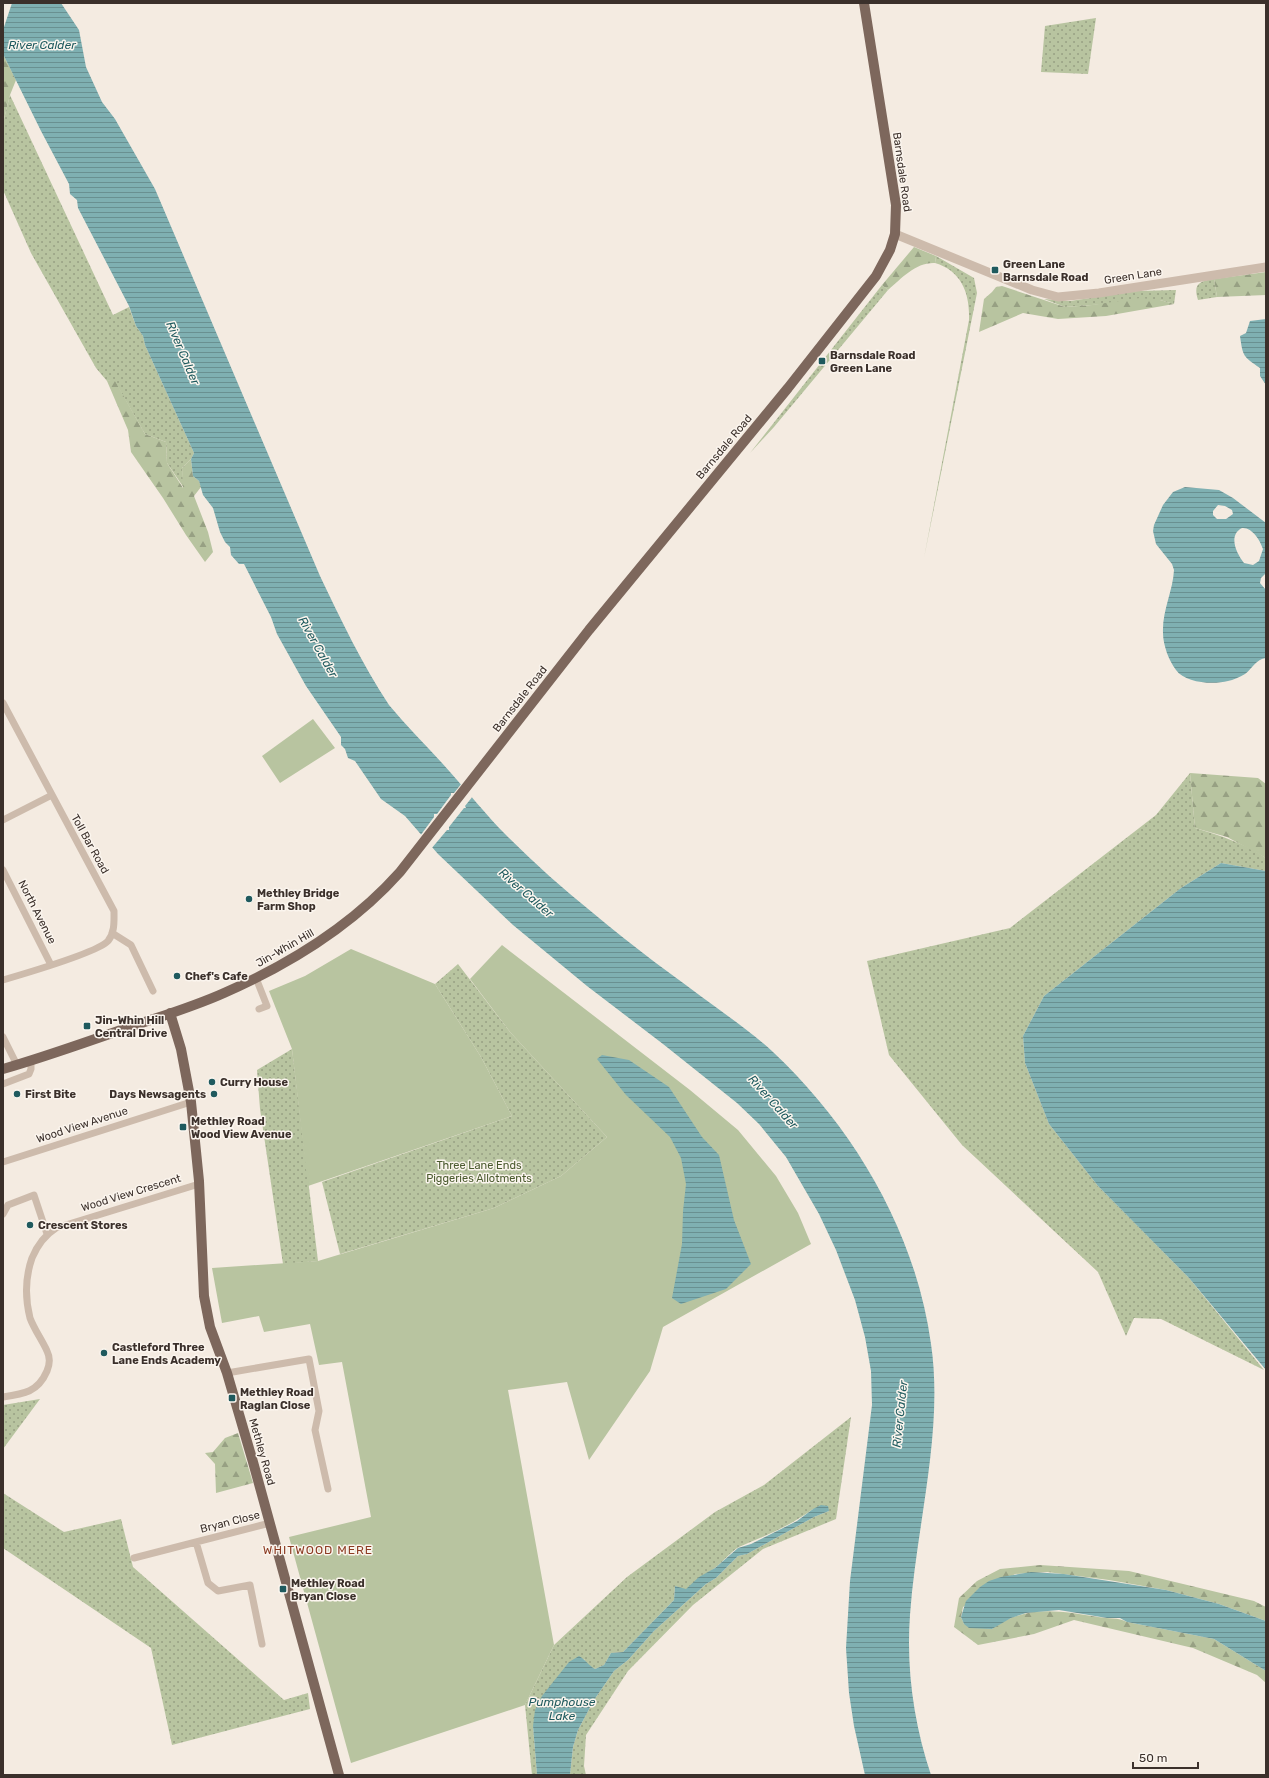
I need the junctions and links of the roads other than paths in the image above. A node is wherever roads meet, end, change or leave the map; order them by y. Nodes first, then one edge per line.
1 (864, 3) edge
2 (895, 234) junction
3 (1266, 267) edge
4 (3, 702) edge
5 (52, 795) junction
6 (3, 820) edge
7 (416, 852) joint
8 (3, 870) edge
9 (112, 932) junction
10 (51, 964) junction
11 (256, 978) junction
12 (3, 980) edge
13 (153, 991) dead end
14 (259, 1009) dead end
15 (170, 1013) junction
16 (3, 1037) edge
17 (30, 1061) junction
18 (18, 1065) junction
19 (3, 1069) edge
20 (3, 1084) edge
21 (191, 1102) junction
22 (3, 1162) edge
23 (199, 1184) junction
24 (3, 1214) edge
25 (47, 1234) junction
26 (227, 1373) junction
27 (3, 1397) edge
28 (328, 1488) dead end
29 (270, 1523) junction
30 (196, 1542) junction
31 (134, 1558) dead end
32 (262, 1644) dead end
33 (339, 1775) edge

1 - 2 main road, Barnsdale Road
2 - 3 street, Green Lane
2 - 7 main road, Barnsdale Road
4 - 5 street, Toll Bar Road
5 - 6 street
5 - 9 street, Toll Bar Road
7 - 11 main road, Jin-Whin Hill
8 - 10 street, North Avenue
9 - 10 street
9 - 13 street
10 - 12 street
11 - 14 street
11 - 15 main road, Jin-Whin Hill
15 - 17 main road, Jin-Whin Hill
15 - 21 main road, Methley Road
16 - 18 street
17 - 18 main road, Jin-Whin Hill
17 - 20 street
18 - 19 main road, Jin-Whin Hill
21 - 22 street, Wood View Avenue
21 - 23 main road, Methley Road
23 - 25 street, Wood View Crescent
23 - 26 main road, Methley Road
24 - 25 street
25 - 27 street
26 - 28 street
26 - 29 main road, Methley Road
29 - 30 street, Bryan Close
29 - 33 main road, Methley Road
30 - 31 street, Bryan Close
30 - 32 street, Bryan Close

